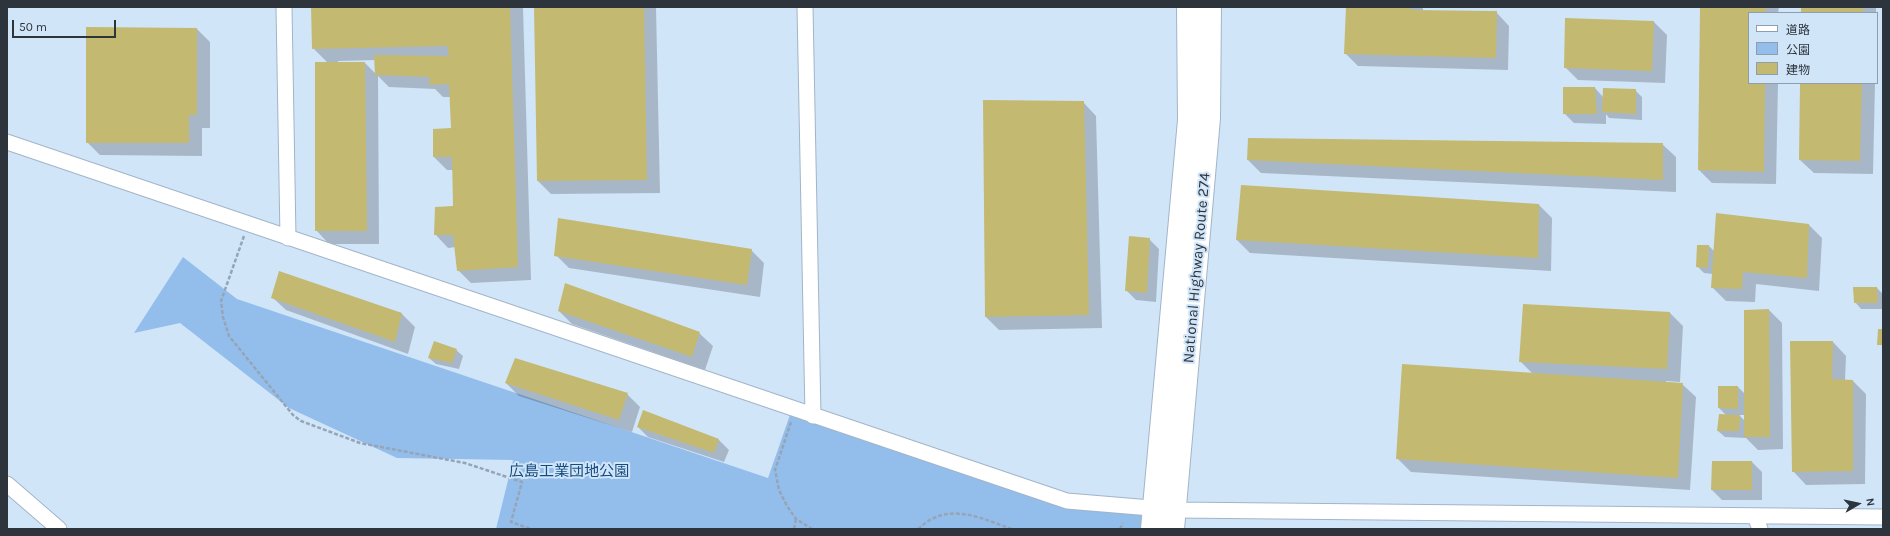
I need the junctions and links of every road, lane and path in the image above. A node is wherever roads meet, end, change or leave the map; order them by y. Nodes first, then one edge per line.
1 (284, 7) edge
2 (805, 7) edge
3 (1188, 7) edge
4 (1210, 7) edge
5 (7, 142) edge
6 (248, 224) junction
7 (288, 238) junction
8 (796, 410) junction
9 (813, 416) junction
10 (7, 484) edge
11 (1883, 517) edge
12 (796, 519) junction
13 (1163, 519) edge
14 (1122, 522) dead end
15 (1758, 522) edge
16 (59, 529) edge
17 (531, 529) edge
18 (794, 529) edge
19 (812, 529) edge
20 (918, 529) edge
21 (1012, 529) edge
22 (1120, 529) edge

1 - 7 street
2 - 9 street
3 - 13 highway, National Highway Route 274
4 - 13 highway, National Highway Route 274
5 - 6 street
6 - 7 street
6 - 17 path
7 - 8 street
8 - 9 street
8 - 12 path
9 - 13 street
10 - 16 street
11 - 15 street
12 - 18 path
12 - 19 path
13 - 15 street
14 - 22 path
20 - 21 path

